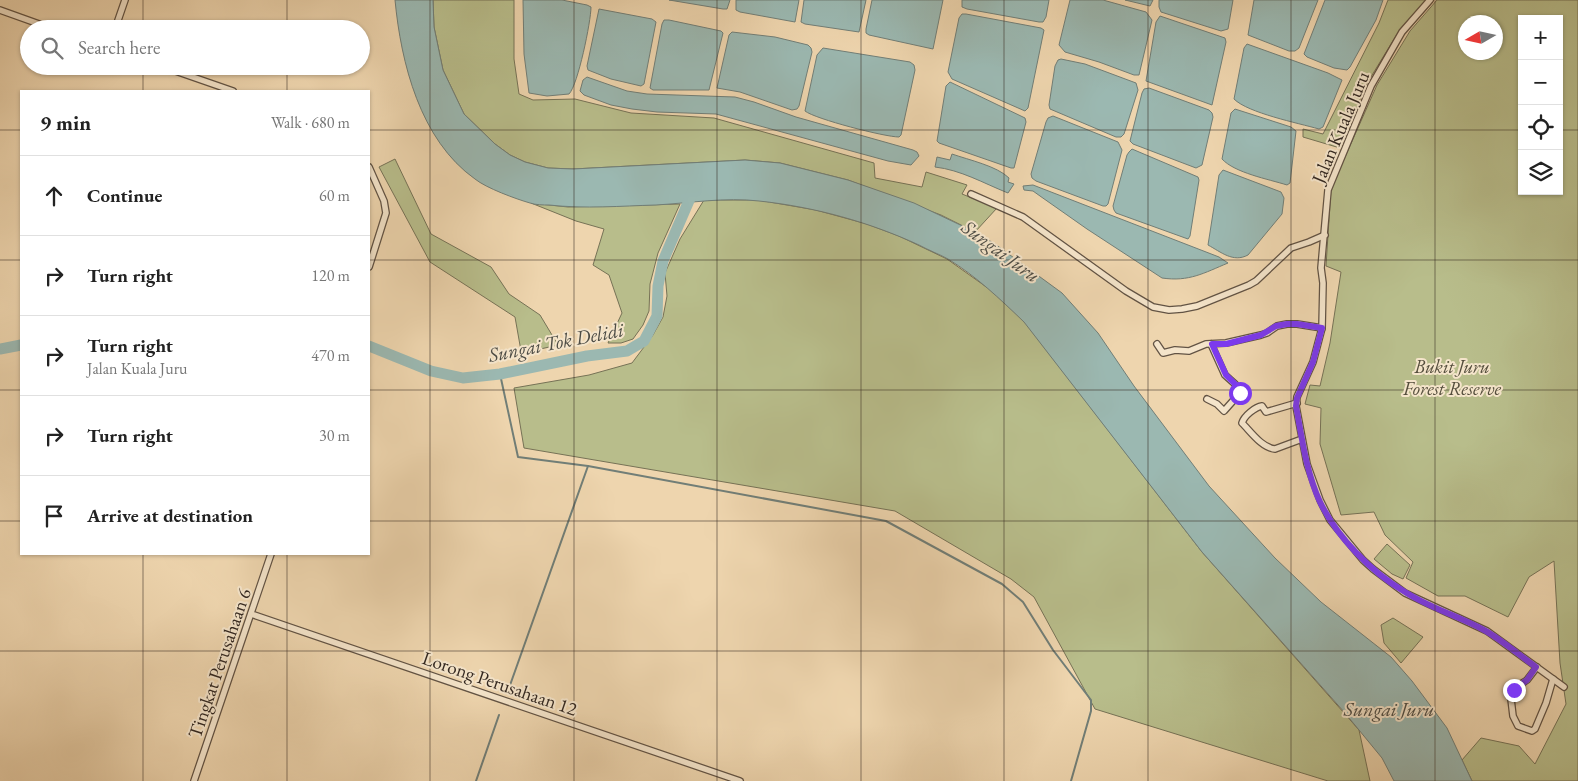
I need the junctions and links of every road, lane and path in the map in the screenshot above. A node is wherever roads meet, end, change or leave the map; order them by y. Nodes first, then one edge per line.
1 (124, 0) edge
2 (1430, 0) edge
3 (0, 10) edge
4 (28, 20) edge
5 (118, 20) edge
6 (187, 75) edge
7 (230, 90) edge
8 (370, 169) edge
9 (971, 194) dead end
10 (1325, 235) junction
11 (370, 264) edge
12 (1322, 328) junction
13 (1157, 344) dead end
14 (1212, 344) junction
15 (1207, 400) dead end
16 (1297, 403) junction
17 (1302, 438) junction
18 (271, 555) edge
19 (251, 614) junction
20 (1536, 667) junction
21 (1553, 679) junction
22 (1564, 688) dead end
23 (194, 781) edge
24 (740, 781) edge

1 - 5 street
2 - 10 street, Jalan Kuala Juru
3 - 4 street
6 - 7 street
8 - 11 street
9 - 10 street
10 - 12 street, Jalan Kuala Juru
12 - 14 street
12 - 16 street, Jalan Kuala Juru
13 - 14 street
14 - 15 street
16 - 17 street, Jalan Kuala Juru
16 - 17 street
17 - 20 street, Jalan Kuala Juru
18 - 19 street, Tingkat Perusahaan 6
19 - 23 street, Tingkat Perusahaan 6
19 - 24 street, Lorong Perusahaan 12
20 - 21 street, Jalan Kuala Juru
20 - 21 street
21 - 22 street, Jalan Kuala Juru

